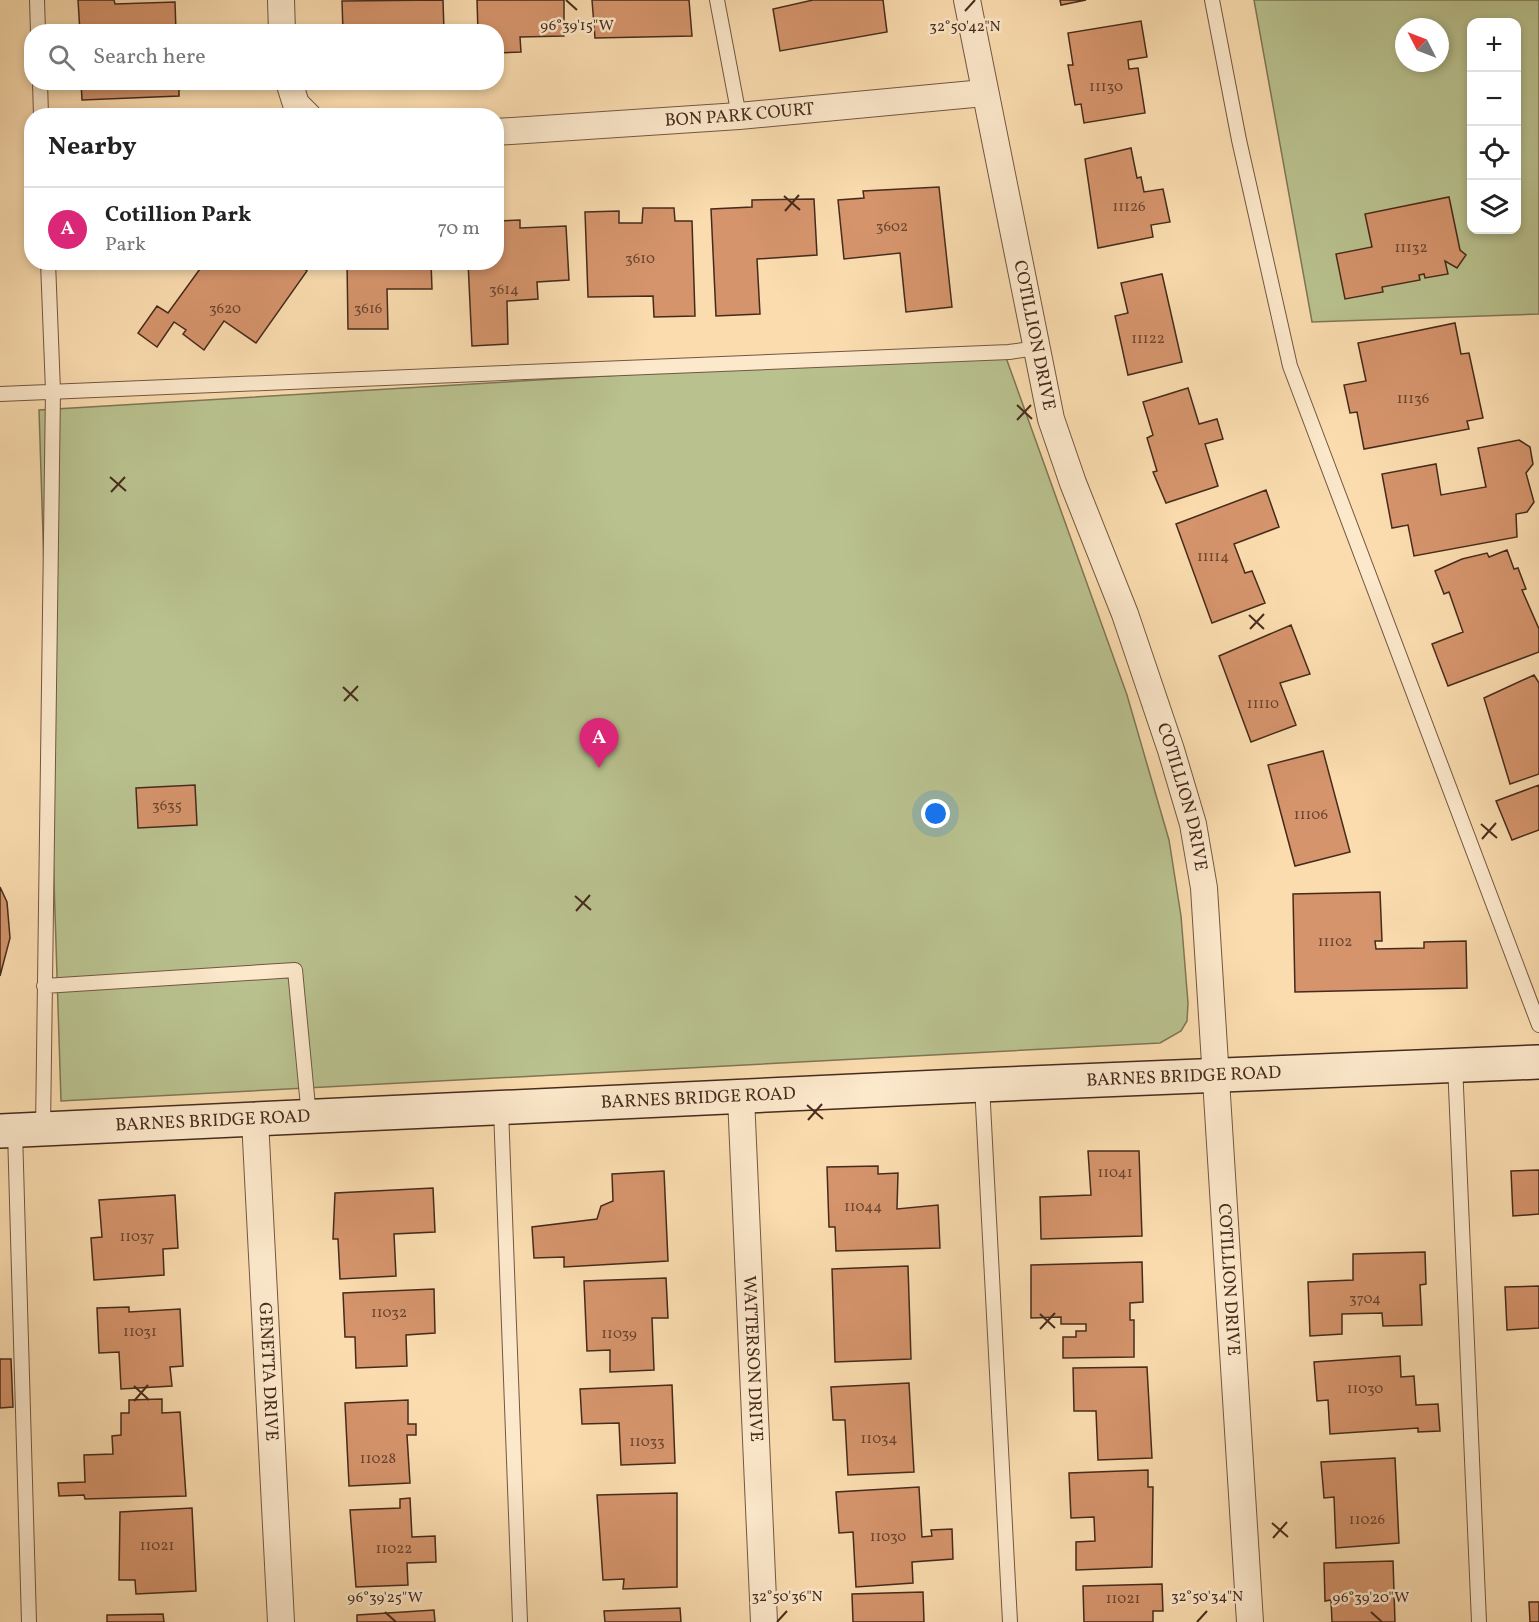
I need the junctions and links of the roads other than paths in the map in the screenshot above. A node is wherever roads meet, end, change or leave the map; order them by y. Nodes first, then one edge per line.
1 (37, 0) edge
2 (281, 0) edge
3 (717, 0) edge
4 (967, 0) edge
5 (1212, 0) edge
6 (38, 24) edge
7 (282, 24) edge
8 (40, 90) edge
9 (292, 90) edge
10 (984, 93) junction
11 (41, 108) edge
12 (300, 108) edge
13 (739, 116) junction
14 (504, 131) edge
15 (48, 270) edge
16 (1037, 348) junction
17 (53, 392) junction
18 (0, 394) edge
19 (44, 986) junction
20 (1539, 1025) edge
21 (1539, 1062) edge
22 (1455, 1064) junction
23 (1216, 1075) junction
24 (982, 1085) junction
25 (741, 1097) junction
26 (501, 1109) junction
27 (309, 1117) junction
28 (255, 1120) junction
29 (19, 1130) edge
30 (29, 1622) edge
31 (281, 1622) edge
32 (520, 1622) edge
33 (764, 1622) edge
34 (1010, 1622) edge
35 (1250, 1622) edge
36 (1479, 1622) edge

1 - 6 lane
2 - 7 street
3 - 13 lane
4 - 10 street, COTILLION DRIVE
5 - 20 lane
8 - 11 lane
9 - 12 street
10 - 13 street, BON PARK COURT
10 - 16 street, COTILLION DRIVE
13 - 14 street, BON PARK COURT
15 - 17 lane
16 - 17 lane
16 - 23 street, COTILLION DRIVE
17 - 18 lane
17 - 19 lane
19 - 27 lane
19 - 29 lane
21 - 22 street, BARNES BRIDGE ROAD
22 - 23 street, BARNES BRIDGE ROAD
22 - 36 lane
23 - 24 street, BARNES BRIDGE ROAD
23 - 35 street, COTILLION DRIVE
24 - 25 street, BARNES BRIDGE ROAD
24 - 34 lane
25 - 26 street, BARNES BRIDGE ROAD
25 - 33 street, WATTERSON DRIVE
26 - 27 street, BARNES BRIDGE ROAD
26 - 32 lane
27 - 28 street, BARNES BRIDGE ROAD
28 - 29 street, BARNES BRIDGE ROAD
28 - 31 street, GENETTA DRIVE
29 - 30 lane

